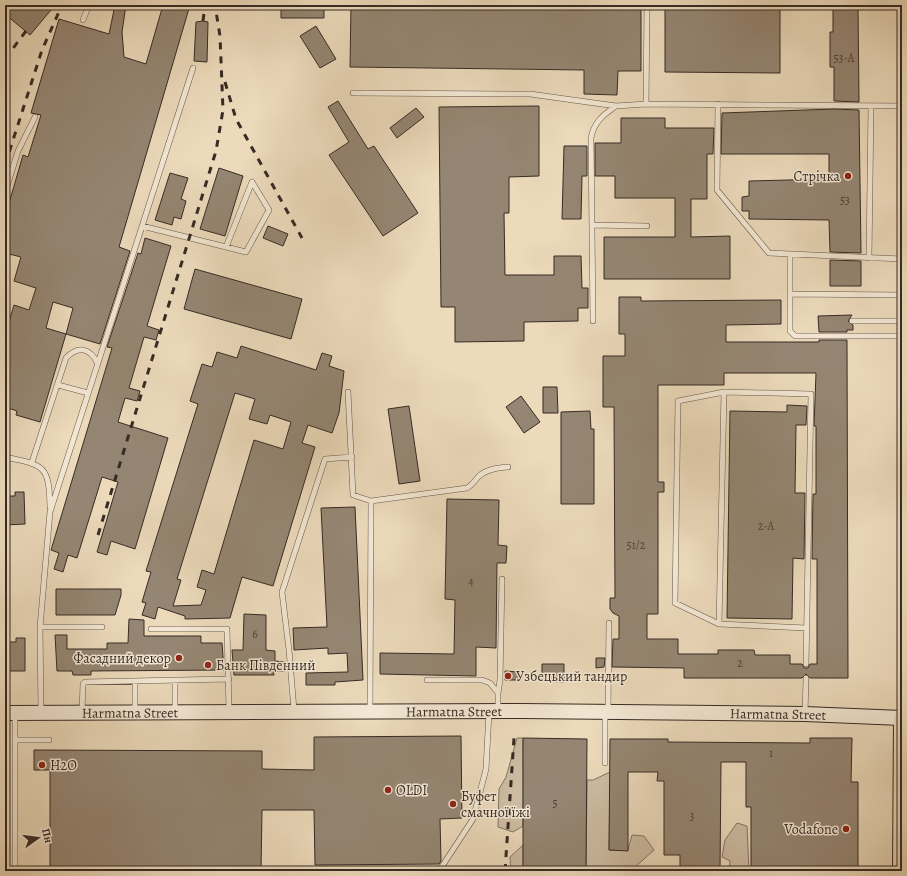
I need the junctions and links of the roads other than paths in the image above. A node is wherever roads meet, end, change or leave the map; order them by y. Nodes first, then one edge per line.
1 (89, 5) edge
2 (647, 5) edge
3 (83, 20) dead end
4 (193, 68) dead end
5 (353, 93) dead end
6 (646, 104) junction
7 (718, 104) junction
8 (616, 106) junction
9 (871, 106) junction
10 (902, 106) edge
11 (35, 117) dead end
12 (5, 193) edge
13 (592, 225) junction
14 (142, 226) junction
15 (647, 226) dead end
16 (226, 248) junction
17 (790, 255) junction
18 (868, 258) junction
19 (902, 259) edge
20 (790, 294) junction
21 (902, 295) edge
22 (593, 321) dead end
23 (852, 321) dead end
24 (902, 321) edge
25 (902, 336) edge
26 (98, 364) junction
27 (58, 384) junction
28 (348, 392) dead end
29 (724, 392) junction
30 (88, 393) junction
31 (5, 457) edge
32 (352, 457) junction
33 (32, 462) junction
34 (508, 467) dead end
35 (371, 501) junction
36 (50, 512) junction
37 (502, 579) dead end
38 (609, 623) dead end
39 (719, 624) junction
40 (102, 627) dead end
41 (40, 628) junction
42 (806, 628) junction
43 (151, 629) dead end
44 (806, 664) dead end
45 (806, 678) dead end
46 (229, 679) junction
47 (176, 680) junction
48 (427, 680) dead end
49 (135, 682) junction
50 (498, 693) junction
51 (229, 711) junction
52 (294, 711) junction
53 (493, 711) junction
54 (41, 712) junction
55 (82, 712) junction
56 (135, 712) junction
57 (175, 712) junction
58 (370, 712) junction
59 (10, 713) edge
60 (607, 713) junction
61 (805, 714) junction
62 (902, 718) edge
63 (15, 740) junction
64 (49, 740) dead end
65 (605, 763) dead end
66 (15, 871) edge
67 (439, 871) edge
68 (901, 871) edge

1 - 3 lane
2 - 6 lane
4 - 14 lane
5 - 8 lane
6 - 7 lane
6 - 8 lane
7 - 9 lane
7 - 17 lane
8 - 13 lane
9 - 10 lane
9 - 18 lane
11 - 12 lane
13 - 15 lane
13 - 22 lane
14 - 16 lane
14 - 26 lane
16 - 16 lane
17 - 18 lane
17 - 20 lane
18 - 19 lane
20 - 21 lane
20 - 25 lane
23 - 24 lane
26 - 27 lane
26 - 30 lane
27 - 30 lane
27 - 33 lane
28 - 32 lane
29 - 39 lane
29 - 39 lane
29 - 42 lane
30 - 36 lane
31 - 33 lane
32 - 35 lane
32 - 52 lane
33 - 36 lane
34 - 35 lane
35 - 58 lane
36 - 41 lane
37 - 50 lane
38 - 60 lane
39 - 42 lane
40 - 41 lane
41 - 54 lane
42 - 44 lane
43 - 46 lane
45 - 61 lane
46 - 47 lane
46 - 51 lane
47 - 49 lane
47 - 57 lane
48 - 50 lane
49 - 55 lane
49 - 56 lane
50 - 53 lane
51 - 52 street, Harmatna Street
51 - 57 street, Harmatna Street
52 - 58 street, Harmatna Street
53 - 58 street, Harmatna Street
53 - 60 street, Harmatna Street
53 - 67 lane
54 - 55 street, Harmatna Street
54 - 59 street, Harmatna Street
55 - 56 street, Harmatna Street
56 - 57 street, Harmatna Street
59 - 63 lane
60 - 61 street, Harmatna Street
60 - 65 lane
61 - 62 street, Harmatna Street
62 - 68 main road
63 - 64 lane
63 - 66 lane

